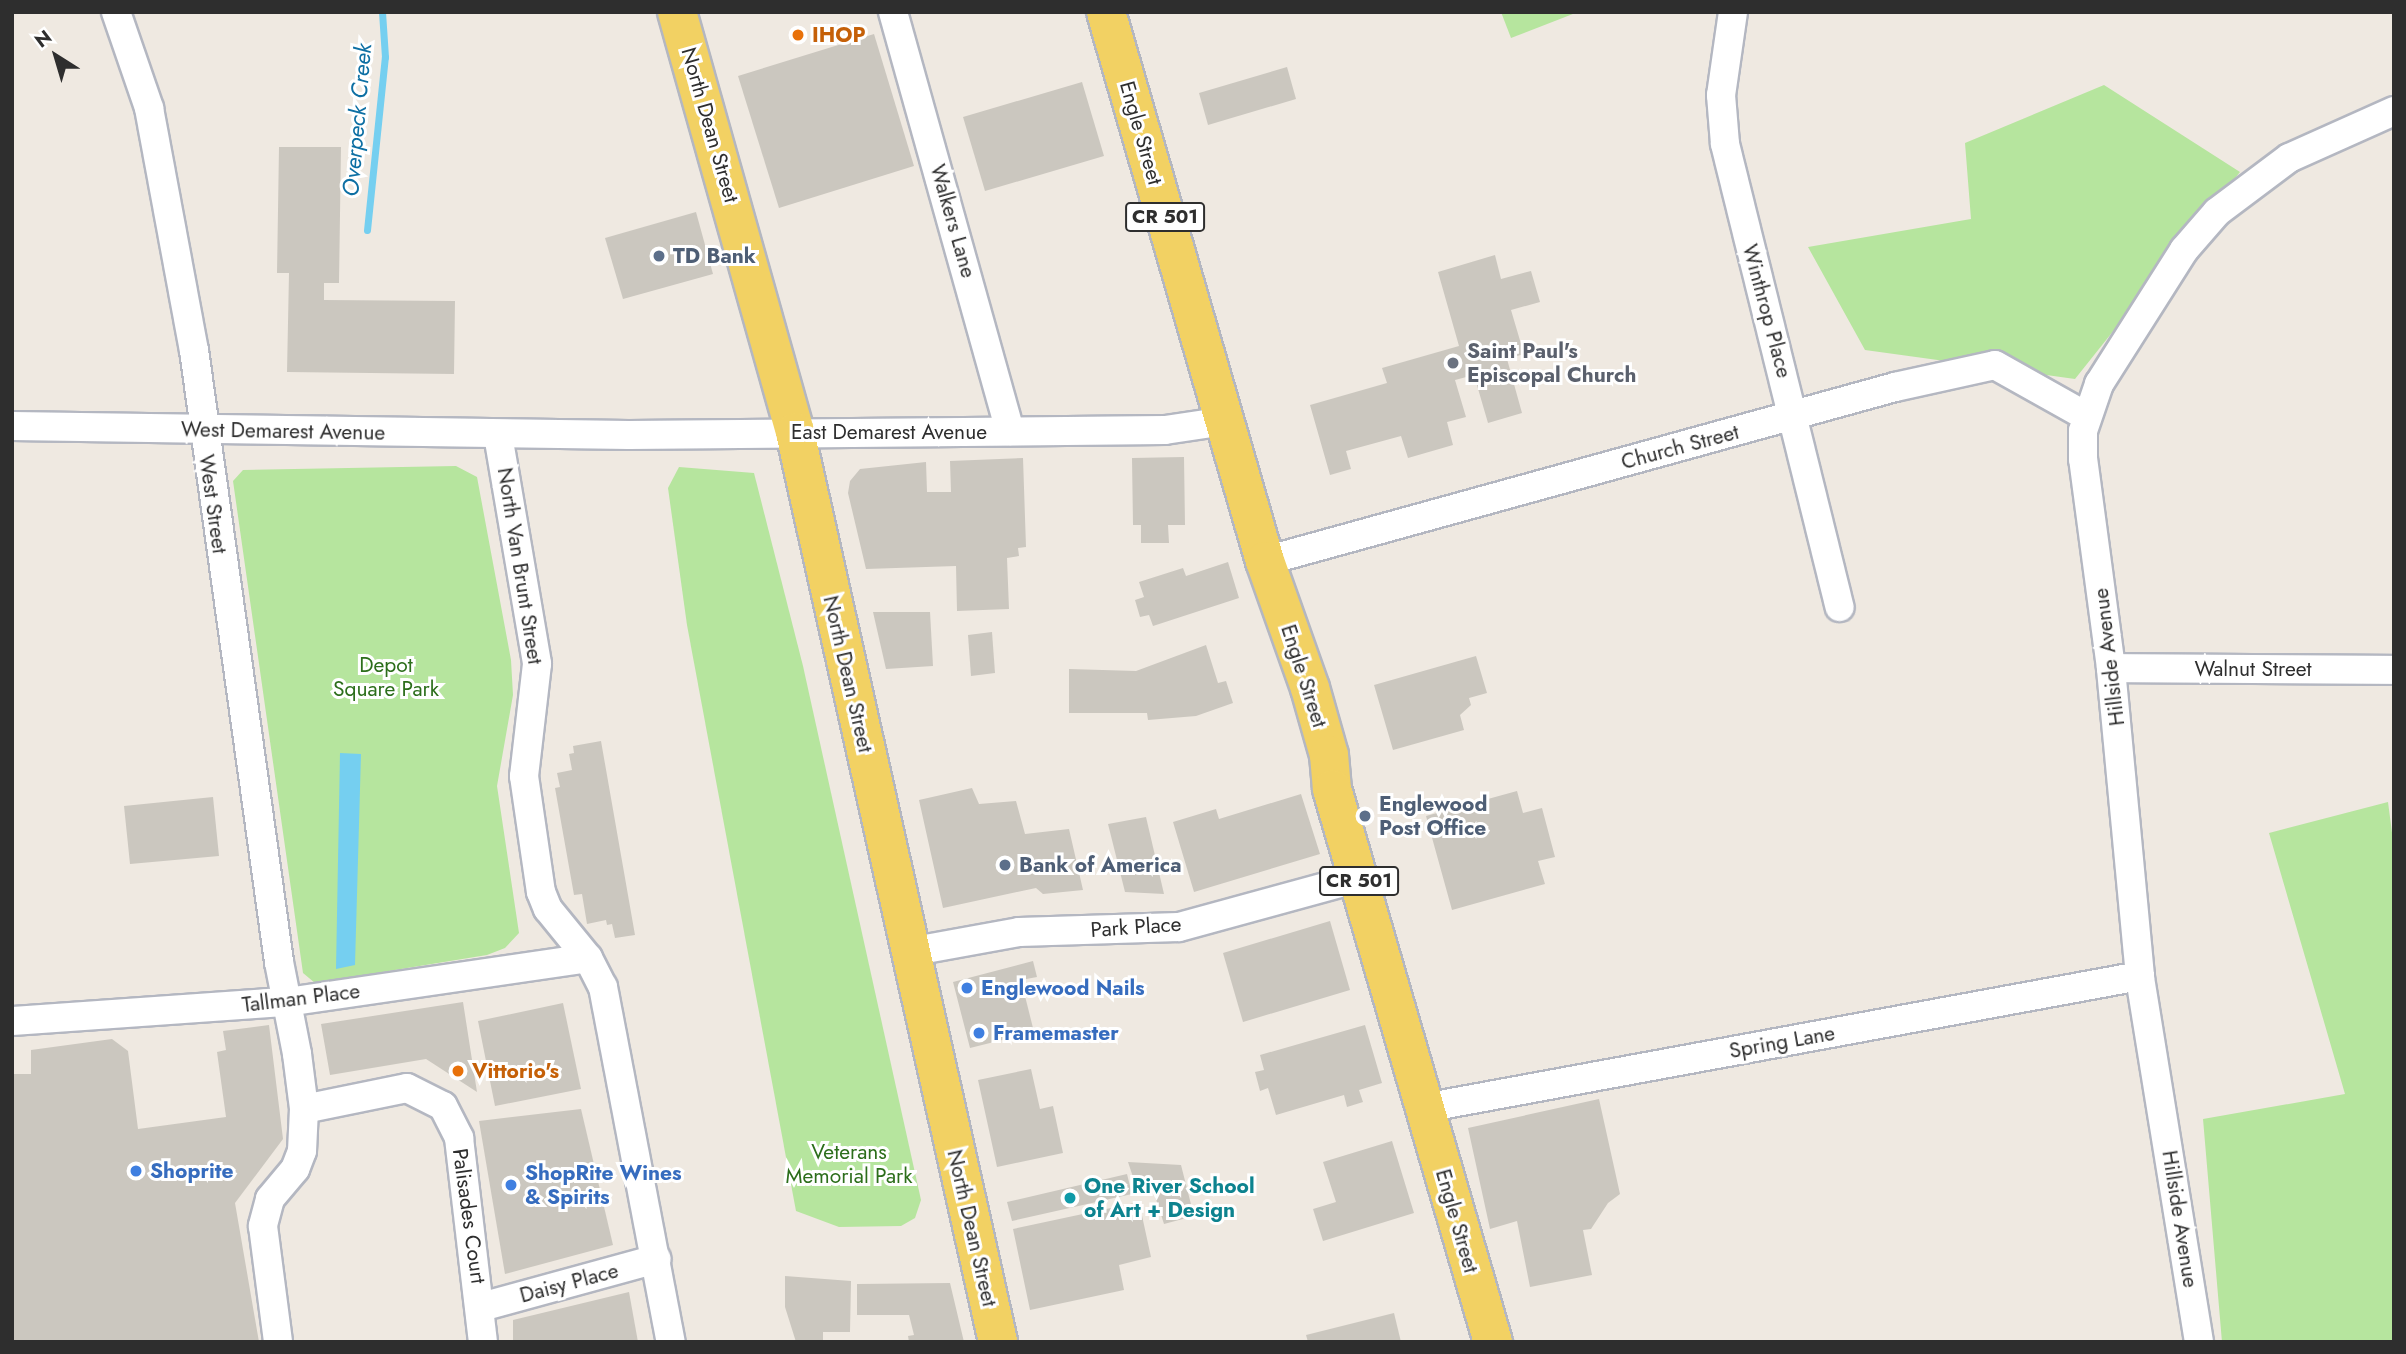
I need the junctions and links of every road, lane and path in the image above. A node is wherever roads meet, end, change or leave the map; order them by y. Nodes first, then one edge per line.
1 (116, 12) edge
2 (677, 12) edge
3 (892, 12) edge
4 (1106, 12) edge
5 (1733, 12) edge
6 (2394, 111) edge
7 (1794, 415) junction
8 (2086, 416) junction
9 (1225, 421) junction
10 (12, 426) edge
11 (204, 428) junction
12 (1010, 431) junction
13 (795, 432) junction
14 (553, 434) joint
15 (498, 435) junction
16 (1265, 561) junction
17 (1840, 607) dead end
18 (2112, 668) junction
19 (2394, 670) edge
20 (1358, 878) junction
21 (909, 951) junction
22 (588, 958) junction
23 (2140, 976) junction
24 (287, 1002) junction
25 (12, 1021) edge
26 (1424, 1108) junction
27 (304, 1109) junction
28 (657, 1259) junction
29 (481, 1307) junction
30 (278, 1342) edge
31 (483, 1342) edge
32 (671, 1342) edge
33 (998, 1342) edge
34 (1493, 1342) edge
35 (2199, 1342) edge

1 - 11 street, West Street
2 - 13 main road, North Dean Street
3 - 12 street, Walkers Lane
4 - 9 main road, Engle Street / CR 501
5 - 7 street, Winthrop Place
6 - 8 street, Hillside Avenue
7 - 8 street, Church Street
7 - 16 street, Church Street
7 - 17 street, Winthrop Place
8 - 18 street, Hillside Avenue
9 - 12 street, East Demarest Avenue
9 - 16 main road, Engle Street / CR 501
10 - 11 street, West Demarest Avenue
11 - 15 street, West Demarest Avenue
11 - 24 street, West Street
12 - 13 street, East Demarest Avenue
13 - 14 street, East Demarest Avenue
13 - 21 main road, North Dean Street
14 - 15 street, West Demarest Avenue
15 - 22 street, North Van Brunt Street
16 - 20 main road, Engle Street / CR 501
18 - 19 street, Walnut Street
18 - 23 street, Hillside Avenue
20 - 21 street, Park Place
20 - 26 main road, Engle Street / CR 501
21 - 33 main road, North Dean Street
22 - 24 street, Tallman Place
22 - 28 street, North Van Brunt Street
23 - 26 street, Spring Lane
23 - 35 street, Hillside Avenue
24 - 25 street, Tallman Place
24 - 27 street, West Street
26 - 34 main road, Engle Street / CR 501
27 - 29 street, Palisades Court
27 - 30 street
28 - 29 street, Daisy Place
28 - 32 street, North Van Brunt Street
29 - 31 street, Palisades Court

